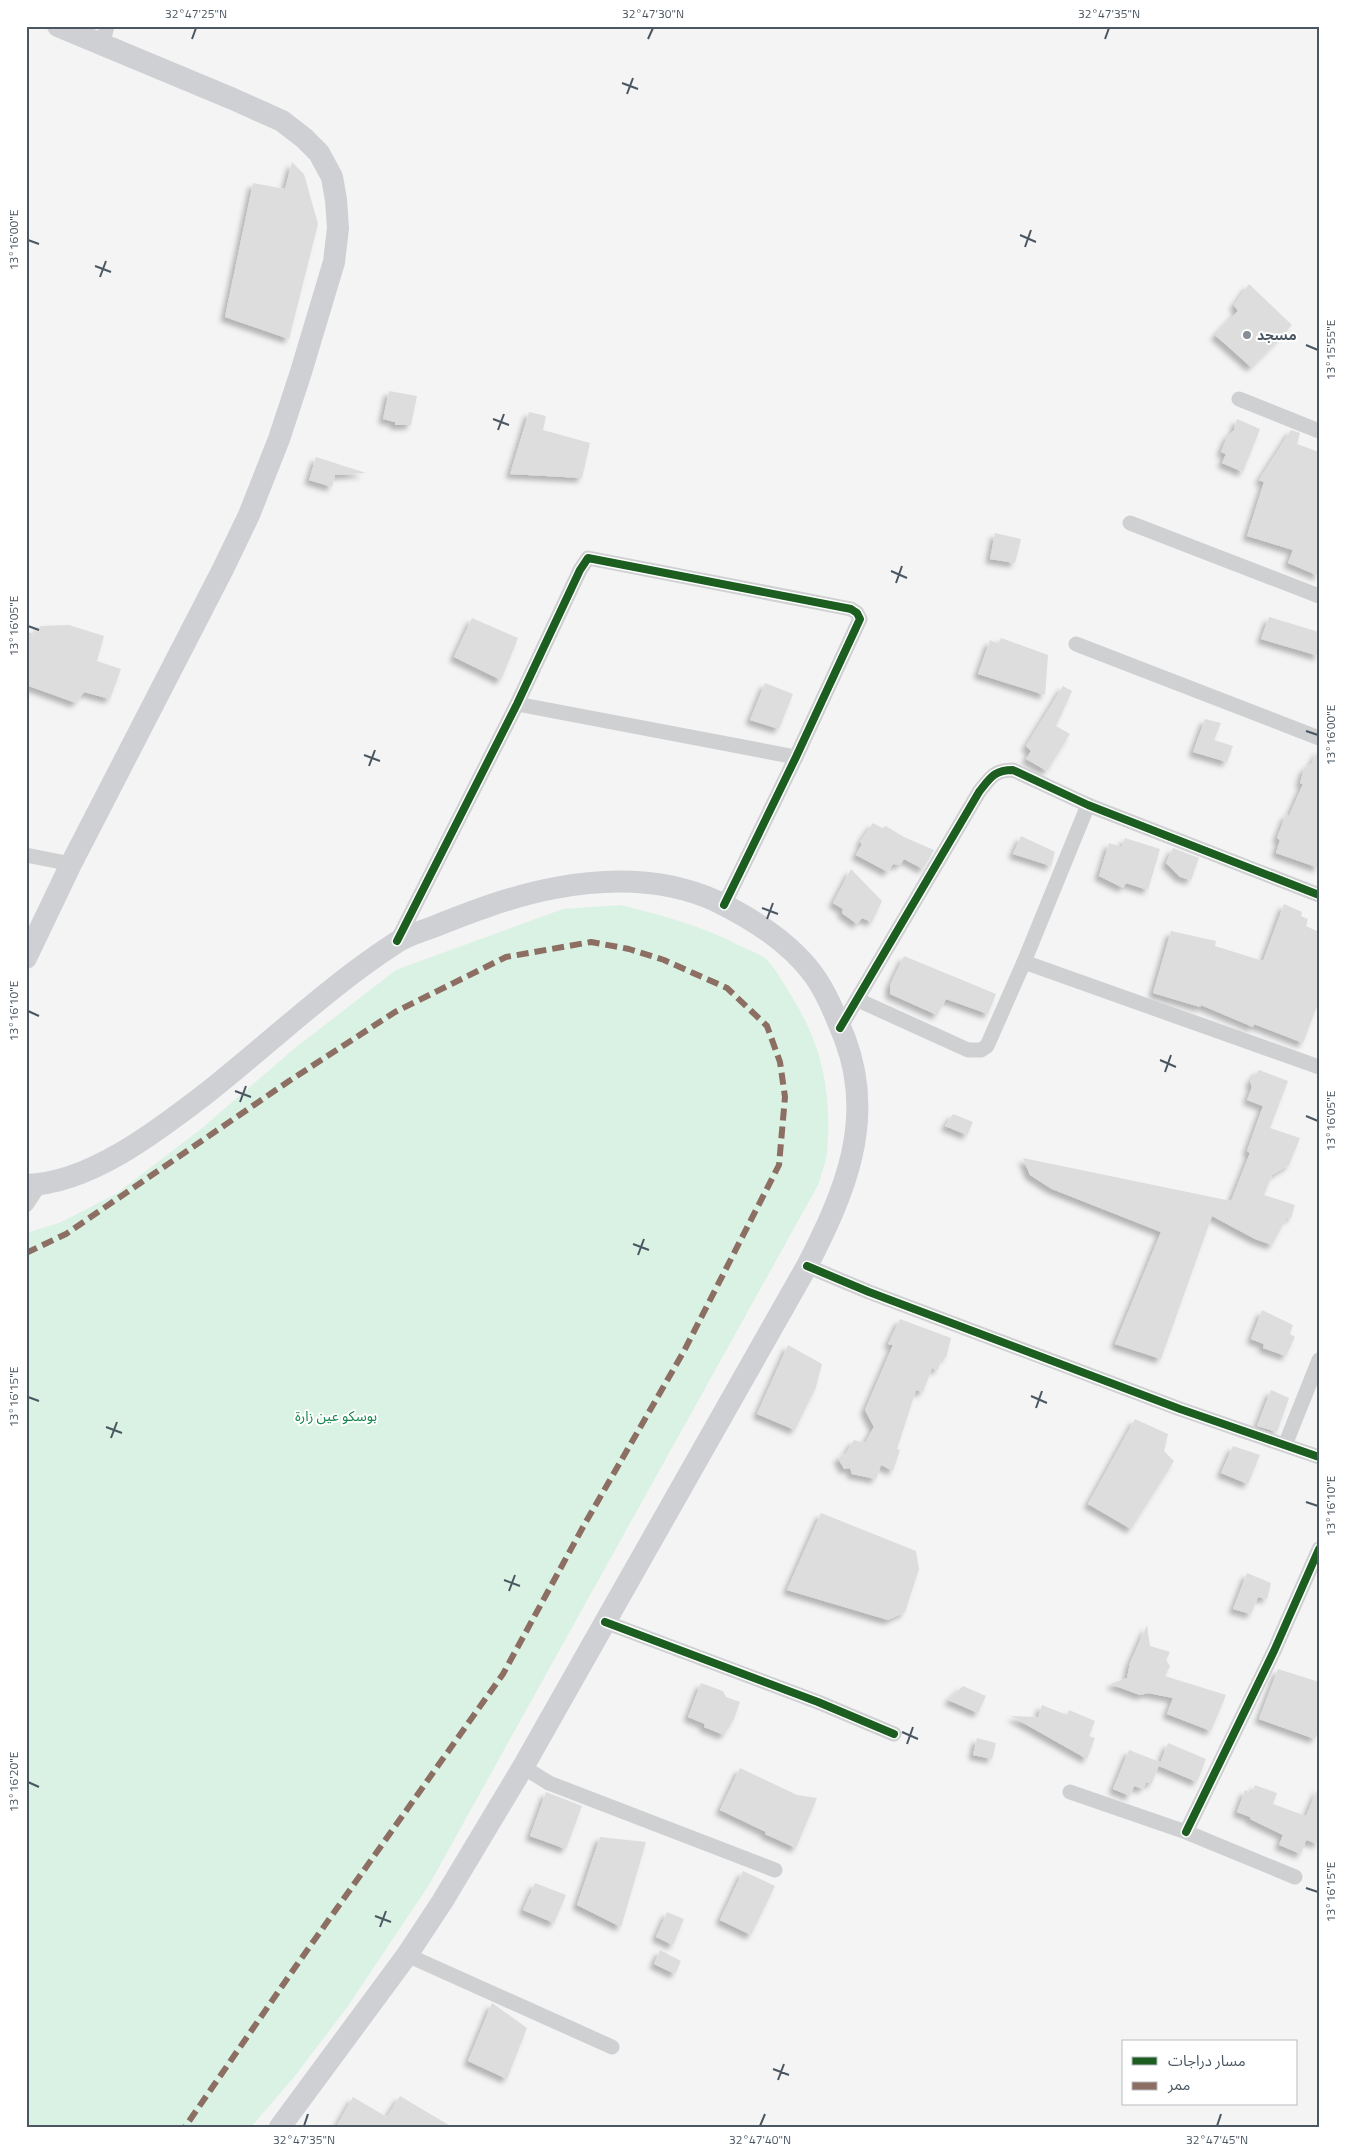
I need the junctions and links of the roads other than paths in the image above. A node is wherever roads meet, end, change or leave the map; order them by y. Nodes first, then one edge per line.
1 (58, 26) edge
2 (105, 36) edge
3 (1238, 399) dead end
4 (1319, 431) edge
5 (1130, 523) dead end
6 (1319, 596) edge
7 (1076, 644) dead end
8 (517, 704) junction
9 (1319, 738) edge
10 (796, 757) junction
11 (1088, 805) junction
12 (26, 855) edge
13 (71, 864) junction
14 (1319, 895) edge
15 (724, 906) junction
16 (397, 941) junction
17 (26, 958) edge
18 (1024, 962) junction
19 (858, 1000) junction
20 (840, 1028) junction
21 (1319, 1067) edge
22 (33, 1184) edge
23 (26, 1205) edge
24 (807, 1266) junction
25 (1319, 1360) edge
26 (1285, 1445) junction
27 (1319, 1457) edge
28 (1319, 1549) edge
29 (605, 1622) junction
30 (894, 1734) dead end
31 (523, 1767) junction
32 (1070, 1792) dead end
33 (1186, 1832) junction
34 (775, 1870) dead end
35 (1295, 1877) dead end
36 (407, 1955) junction
37 (612, 2047) dead end
38 (280, 2127) edge

1 - 2 main road
2 - 13 main road
3 - 4 street
5 - 6 street
7 - 9 street
8 - 10 street
8 - 10 street
8 - 16 street
10 - 15 street
11 - 14 street
11 - 18 street
11 - 19 street
12 - 13 street
13 - 17 main road
15 - 16 main road
15 - 20 main road
16 - 22 main road
18 - 19 street
18 - 21 street
19 - 20 street
20 - 24 main road
22 - 23 street
24 - 26 street
24 - 29 main road
25 - 26 street
26 - 27 street
28 - 33 street
29 - 30 street
29 - 31 main road
31 - 34 street
31 - 36 main road
32 - 33 street
33 - 35 street
36 - 37 street
36 - 38 main road

